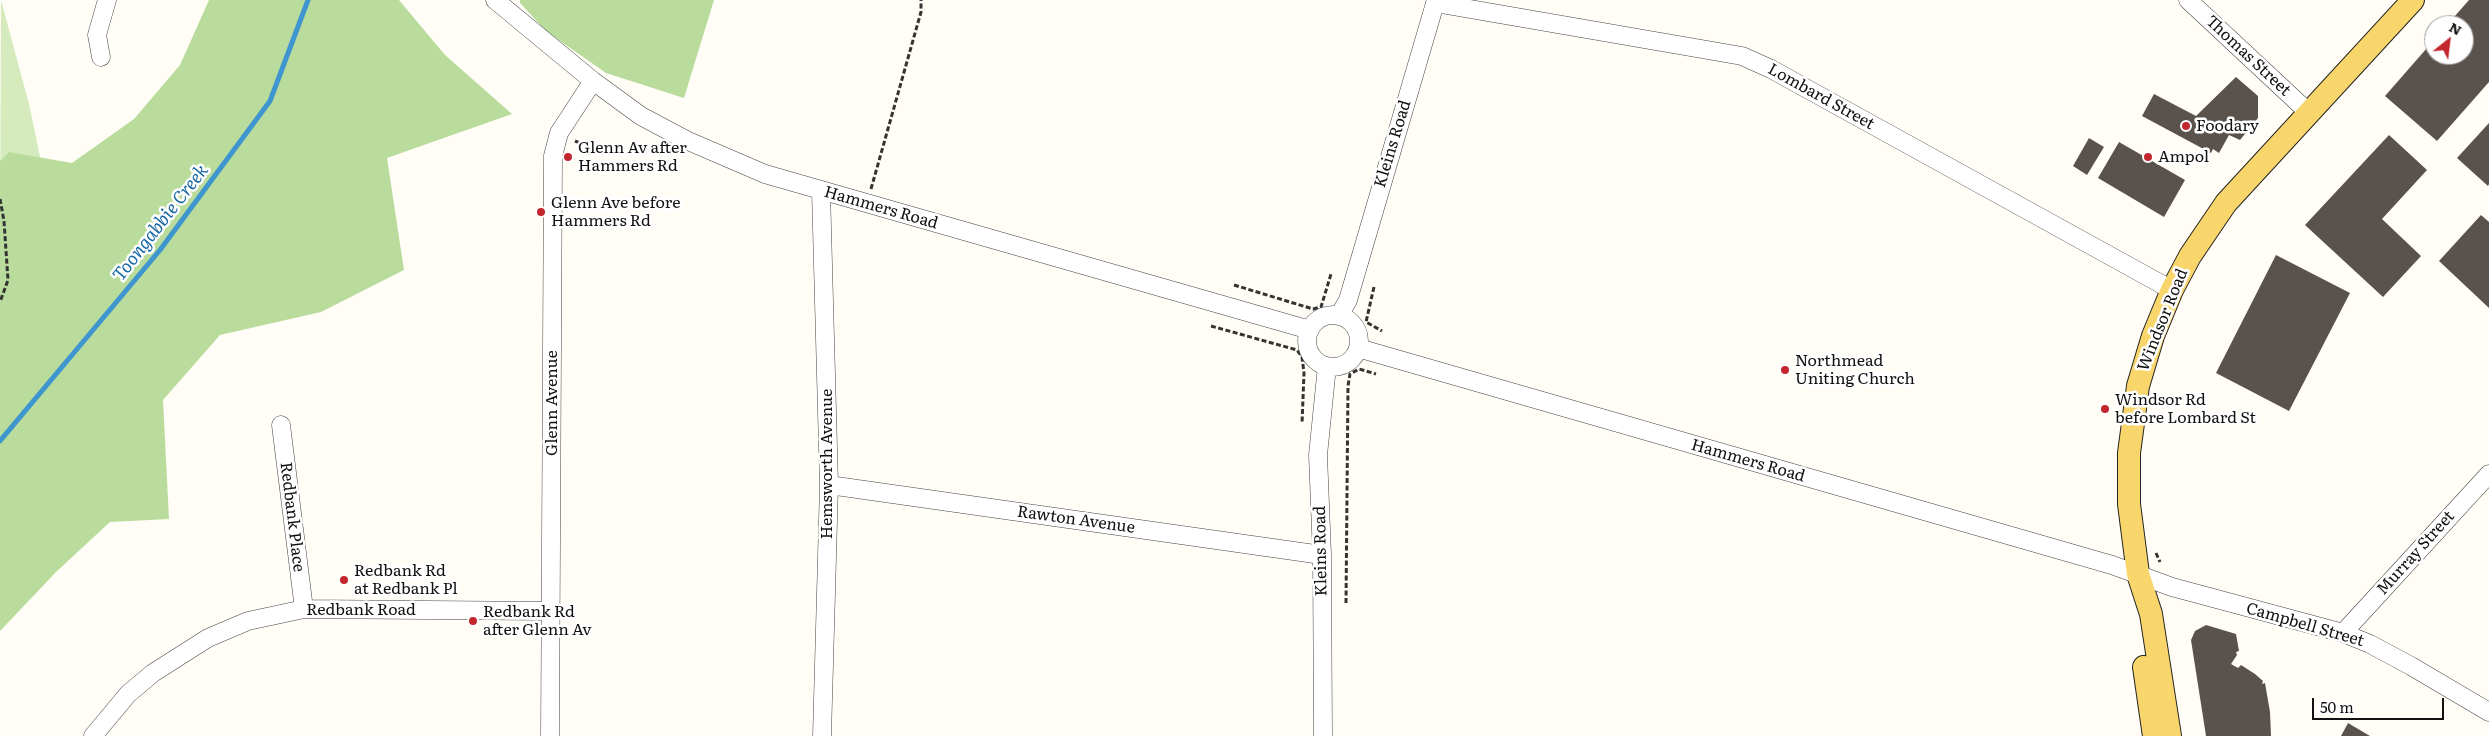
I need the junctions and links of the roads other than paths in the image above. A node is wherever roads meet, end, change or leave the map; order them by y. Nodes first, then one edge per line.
1 (107, 0) edge
2 (495, 0) edge
3 (2188, 0) edge
4 (2414, 0) edge
5 (1436, 2) edge
6 (101, 57) dead end
7 (593, 81) junction
8 (2308, 112) junction
9 (821, 191) junction
10 (2172, 290) junction
11 (1339, 316) junction
12 (1310, 330) junction
13 (1358, 348) junction
14 (1327, 366) junction
15 (281, 425) dead end
16 (2489, 474) edge
17 (829, 485) junction
18 (1322, 555) junction
19 (2138, 574) junction
20 (304, 609) junction
21 (551, 611) junction
22 (2343, 633) junction
23 (2489, 712) edge
24 (93, 736) edge
25 (550, 736) edge
26 (822, 736) edge
27 (1323, 736) edge
28 (2154, 736) edge
29 (2170, 736) edge

1 - 6 street
2 - 7 street, Hammers Road
3 - 8 street, Thomas Street
4 - 8 main road, Windsor Road
5 - 10 street, Lombard Street
5 - 11 street, Kleins Road
7 - 9 street, Hammers Road
7 - 21 street, Glenn Avenue
8 - 10 main road, Windsor Road
9 - 12 street, Hammers Road
9 - 17 street, Hemsworth Avenue
10 - 19 main road, Windsor Road
11 - 12 street
11 - 13 street
12 - 14 street
13 - 14 street
13 - 19 street, Hammers Road
14 - 18 street, Kleins Road
15 - 20 street, Redbank Place
16 - 22 street, Murray Street
17 - 18 street, Rawton Avenue
17 - 26 street, Hemsworth Avenue
18 - 27 street, Kleins Road
19 - 22 street, Campbell Street
19 - 28 main road, Windsor Road
19 - 29 main road, Windsor Road
20 - 21 street, Redbank Road
20 - 24 street, Redbank Road
21 - 25 street, Glenn Avenue
22 - 23 street, Campbell Street

